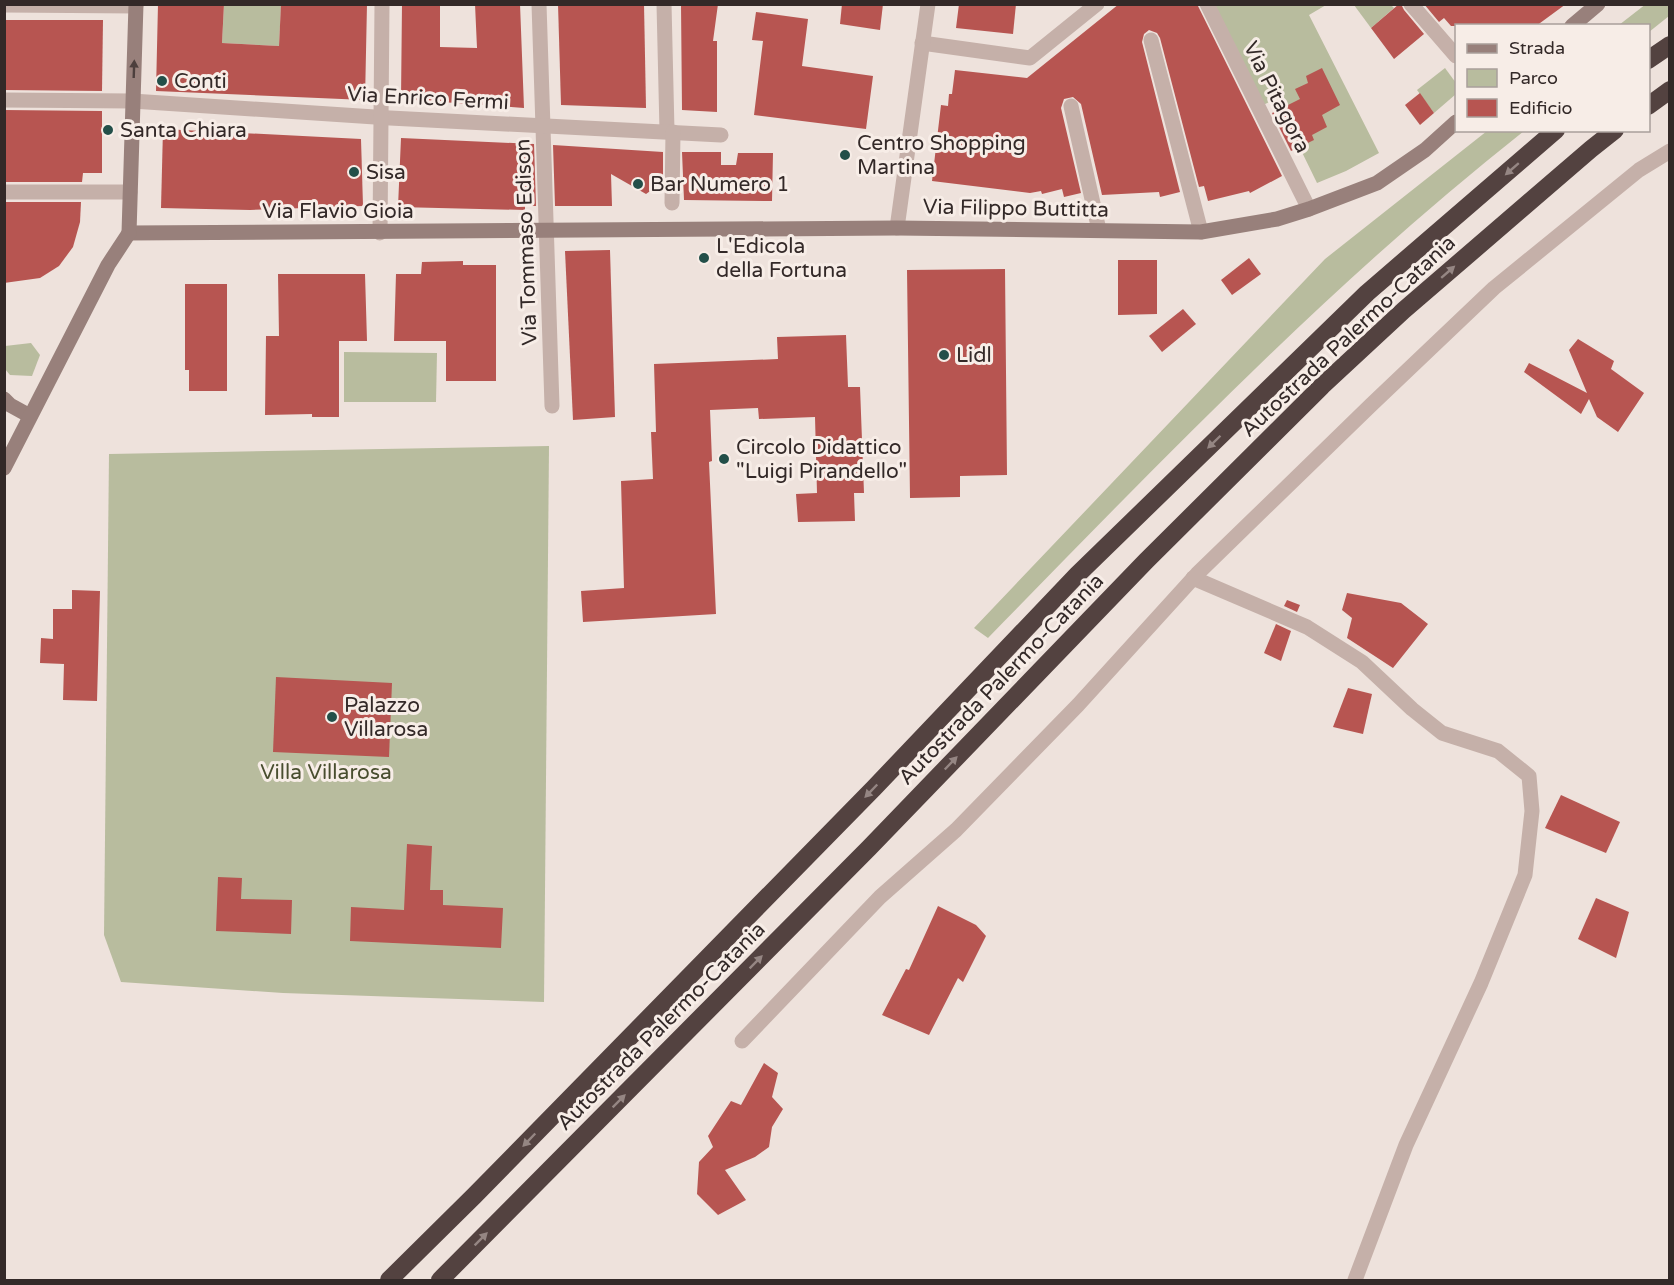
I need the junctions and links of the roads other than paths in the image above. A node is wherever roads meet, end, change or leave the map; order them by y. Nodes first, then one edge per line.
1 (382, 4) edge
2 (539, 4) edge
3 (664, 4) edge
4 (928, 4) edge
5 (1097, 4) edge
6 (1206, 4) edge
7 (1411, 4) edge
8 (1598, 4) edge
9 (4, 5) edge
10 (136, 5) edge
11 (1574, 24) edge
12 (1151, 40) dead end
13 (922, 44) junction
14 (1670, 45) edge
15 (1455, 55) edge
16 (1650, 59) edge
17 (1670, 90) edge
18 (4, 100) edge
19 (132, 100) junction
20 (1650, 105) edge
21 (1071, 106) dead end
22 (381, 117) junction
23 (1455, 123) edge
24 (544, 124) junction
25 (670, 132) junction
26 (1554, 132) edge
27 (1613, 132) edge
28 (722, 135) dead end
29 (1670, 151) edge
30 (4, 192) edge
31 (130, 192) junction
32 (672, 203) dead end
33 (1309, 209) junction
34 (897, 228) junction
35 (1099, 230) junction
36 (548, 231) junction
37 (1201, 232) junction
38 (129, 233) junction
39 (380, 233) junction
40 (4, 399) edge
41 (552, 406) dead end
42 (30, 416) junction
43 (4, 468) edge
44 (1193, 578) junction
45 (742, 1041) dead end
46 (389, 1281) edge
47 (440, 1281) edge
48 (1355, 1281) edge

1 - 22 street
2 - 24 street, Via Tommaso Edison
3 - 25 street
4 - 13 street
5 - 13 street
6 - 33 street, Via Pitagora
7 - 15 street
8 - 11 main road
9 - 10 street
19 -> 10 main road
12 - 37 street
13 - 34 street
14 - 16 highway
17 - 20 highway
18 - 19 street, Via Enrico Fermi
19 - 22 street, Via Enrico Fermi
19 - 31 main road
21 - 35 street
22 - 24 street, Via Enrico Fermi
22 - 39 street
23 - 33 main road, Via Filippo Buttitta
24 - 25 street, Via Enrico Fermi
24 - 36 street, Via Tommaso Edison
25 - 28 street, Via Enrico Fermi
25 - 32 street
26 -> 46 highway, Autostrada Palermo-Catania
47 -> 27 highway, Autostrada Palermo-Catania
29 - 44 street
30 - 31 street
31 - 38 main road
33 - 37 main road, Via Filippo Buttitta
34 - 35 main road, Via Filippo Buttitta
34 - 36 main road, Via Filippo Buttitta
35 - 37 main road, Via Filippo Buttitta
36 - 39 main road, Via Flavio Gioia
36 - 41 street, Via Tommaso Edison
38 - 39 main road, Via Flavio Gioia
38 - 42 main road
40 - 42 main road
42 - 43 main road
44 - 45 street
44 - 48 street

